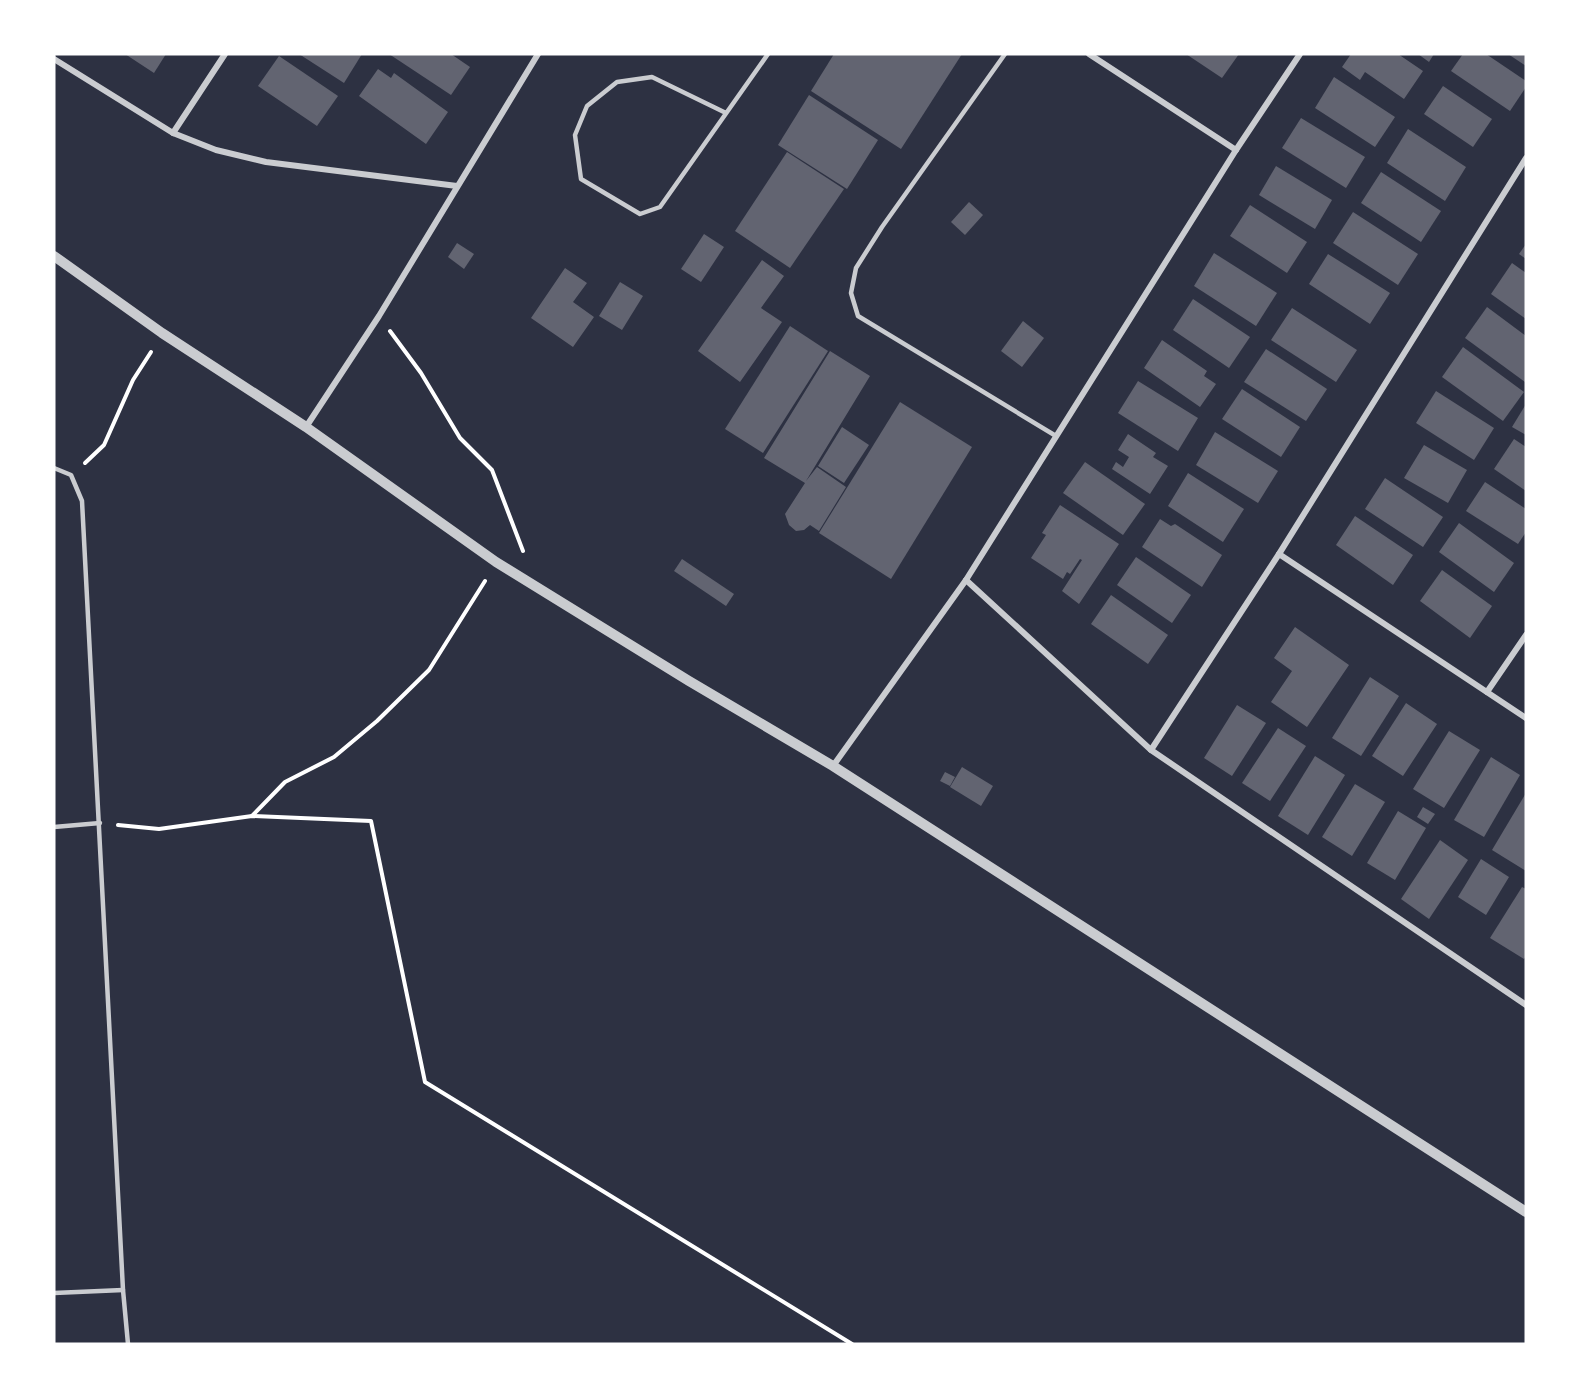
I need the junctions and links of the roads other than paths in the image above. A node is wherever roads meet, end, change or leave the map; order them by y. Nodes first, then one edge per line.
1 (225, 54) edge
2 (538, 54) edge
3 (768, 54) edge
4 (1005, 54) edge
5 (1089, 54) edge
6 (1300, 54) edge
7 (54, 59) edge
8 (726, 113) junction
9 (173, 133) junction
10 (1236, 150) junction
11 (1526, 158) edge
12 (457, 186) junction
13 (54, 256) edge
14 (306, 427) junction
15 (1056, 436) junction
16 (54, 468) edge
17 (1279, 554) junction
18 (966, 580) junction
19 (1526, 635) edge
20 (1487, 692) junction
21 (1526, 718) edge
22 (1151, 750) junction
23 (833, 766) junction
24 (100, 823) junction
25 (54, 827) edge
26 (1526, 1005) edge
27 (1526, 1212) edge
28 (123, 1290) junction
29 (54, 1293) edge
30 (128, 1344) edge

1 - 9 street
2 - 12 street
3 - 8 lane
4 - 15 lane
5 - 10 street
6 - 10 street
7 - 9 street
8 - 8 lane
9 - 12 street
10 - 15 street
11 - 17 street
12 - 14 street
13 - 14 street
14 - 23 street
15 - 18 street
16 - 24 lane
17 - 20 street
17 - 22 street
18 - 22 street
18 - 23 street
19 - 20 street
20 - 21 street
22 - 26 street
23 - 27 street
24 - 25 lane
24 - 28 lane
28 - 29 lane
28 - 30 lane

